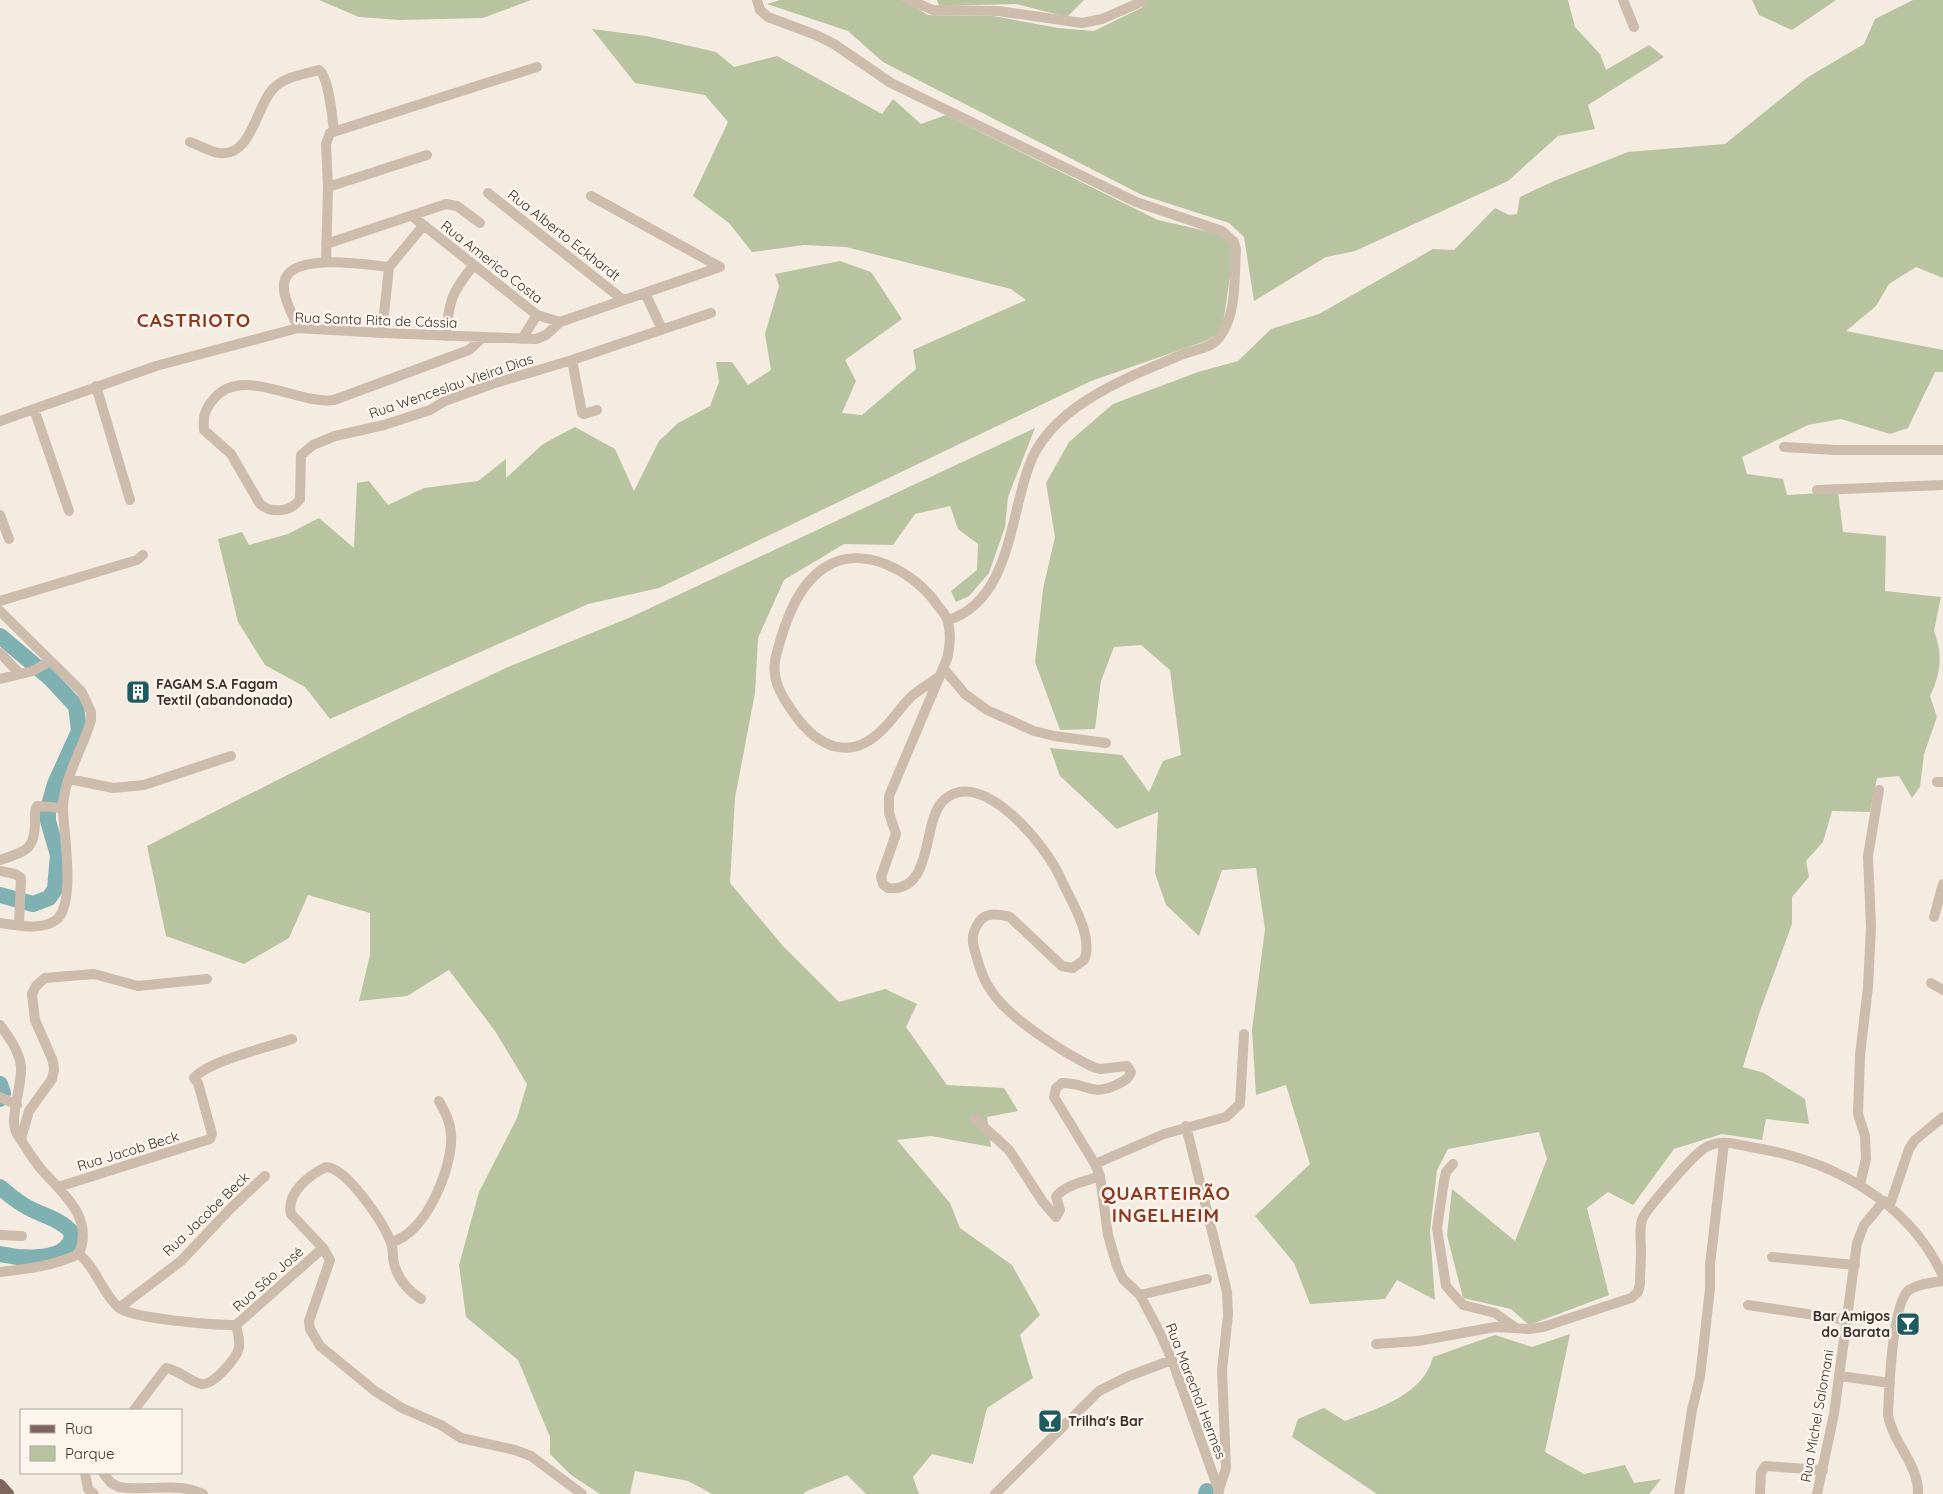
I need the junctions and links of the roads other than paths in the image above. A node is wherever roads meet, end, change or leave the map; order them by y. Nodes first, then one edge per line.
1 (758, 0) edge
2 (908, 0) edge
3 (1623, 0) edge
4 (1141, 2) dead end
5 (1634, 27) dead end
6 (537, 67) dead end
7 (334, 130) junction
8 (190, 142) dead end
9 (428, 155) dead end
10 (328, 187) junction
11 (488, 193) dead end
12 (591, 196) dead end
13 (412, 216) junction
14 (480, 223) dead end
15 (423, 226) junction
16 (326, 244) junction
17 (326, 262) junction
18 (473, 266) junction
19 (390, 267) junction
20 (645, 293) junction
21 (622, 299) junction
22 (711, 314) dead end
23 (537, 315) junction
24 (560, 322) junction
25 (298, 328) junction
26 (662, 329) junction
27 (382, 334) junction
28 (446, 336) junction
29 (483, 337) junction
30 (522, 340) junction
31 (572, 360) junction
32 (96, 386) junction
33 (34, 409) junction
34 (597, 410) dead end
35 (0, 421) edge
36 (1784, 447) dead end
37 (1943, 450) edge
38 (1943, 485) edge
39 (1818, 490) dead end
40 (130, 500) dead end
41 (69, 511) dead end
42 (0, 514) edge
43 (9, 539) dead end
44 (143, 555) dead end
45 (0, 601) edge
46 (0, 611) edge
47 (948, 620) junction
48 (0, 653) edge
49 (47, 663) junction
50 (941, 672) junction
51 (19, 673) junction
52 (0, 679) edge
53 (1106, 743) dead end
54 (231, 756) dead end
55 (69, 779) junction
56 (1879, 790) dead end
57 (59, 807) junction
58 (0, 860) edge
59 (0, 871) edge
60 (1943, 884) edge
61 (1934, 917) dead end
62 (0, 923) edge
63 (19, 925) junction
64 (207, 979) dead end
65 (1931, 983) dead end
66 (1943, 990) edge
67 (0, 1025) edge
68 (1244, 1034) dead end
69 (292, 1039) dead end
70 (8, 1101) edge
71 (439, 1101) dead end
72 (1943, 1117) edge
73 (975, 1119) dead end
74 (1186, 1126) junction
75 (21, 1140) junction
76 (1724, 1143) junction
77 (1095, 1164) junction
78 (1453, 1164) dead end
79 (265, 1176) dead end
80 (1100, 1176) junction
81 (1860, 1184) junction
82 (58, 1187) junction
83 (1887, 1203) junction
84 (0, 1235) edge
85 (22, 1236) dead end
86 (392, 1242) junction
87 (323, 1248) junction
88 (79, 1254) junction
89 (1772, 1257) dead end
90 (1855, 1265) junction
91 (0, 1272) edge
92 (1943, 1276) edge
93 (1207, 1279) dead end
94 (1943, 1281) edge
95 (1140, 1295) junction
96 (421, 1299) dead end
97 (1748, 1304) dead end
98 (119, 1308) junction
99 (1847, 1320) junction
100 (236, 1325) junction
101 (1516, 1328) junction
102 (1376, 1344) dead end
103 (1172, 1360) junction
104 (1840, 1376) junction
105 (1890, 1383) junction
106 (135, 1409) edge
107 (1823, 1470) junction
108 (84, 1474) edge
109 (104, 1474) edge
110 (0, 1485) edge
111 (1218, 1492) edge
112 (8, 1494) edge
113 (94, 1494) edge
114 (203, 1494) edge
115 (582, 1494) edge
116 (994, 1494) edge
117 (1679, 1494) edge
118 (1760, 1494) edge
119 (1817, 1494) edge
120 (1918, 1494) edge

1 - 47 street
2 - 4 street
3 - 5 street
6 - 7 street
7 - 8 street
7 - 10 street
9 - 10 street
10 - 16 street
11 - 21 street, Rua Alberto Eckhardt
12 - 20 street, Rua Santa Rita de Cássia
13 - 14 street
13 - 15 street, Rua Americo Costa
13 - 16 street
15 - 18 street, Rua Americo Costa
15 - 19 street
16 - 17 street
17 - 19 street
17 - 25 street
18 - 23 street, Rua Americo Costa
18 - 28 street
19 - 27 street
20 - 21 street, Rua Santa Rita de Cássia
20 - 26 street
21 - 24 street, Rua Santa Rita de Cássia
22 - 26 street, Rua Wenceslau Vieira Dias
23 - 24 street, Rua Americo Costa
23 - 30 street
24 - 30 street, Rua Santa Rita de Cássia
25 - 27 street, Rua Santa Rita de Cássia
25 - 32 street, Rua Santa Rita de Cássia
26 - 31 street, Rua Wenceslau Vieira Dias
27 - 28 street, Rua Santa Rita de Cássia
28 - 29 street, Rua Santa Rita de Cássia
29 - 30 street, Rua Santa Rita de Cássia
29 - 31 street, Rua Wenceslau Vieira Dias
31 - 34 street
32 - 33 street, Rua Santa Rita de Cássia
32 - 40 street
33 - 35 street, Rua Santa Rita de Cássia
33 - 41 street
36 - 37 street
38 - 39 street
42 - 43 street
44 - 45 street
46 - 49 street
47 - 50 street
47 - 50 street
48 - 51 street
49 - 51 street
49 - 55 street
50 - 53 street
50 - 77 street, Rua Marechal Hermes
51 - 52 street
54 - 55 street
55 - 57 street
56 - 81 street
57 - 58 street
57 - 63 street
59 - 63 street
60 - 61 street
62 - 63 street
64 - 75 street
65 - 66 street
67 - 70 street
68 - 74 street
69 - 82 street, Rua Jacob Beck
70 - 75 street
71 - 86 street
72 - 83 street
73 - 80 street
74 - 77 street
74 - 111 street
75 - 82 street
76 - 81 street
76 - 101 street
76 - 117 street
77 - 80 street, Rua Marechal Hermes
78 - 101 street
79 - 98 street, Rua Jacobe Beck
80 - 95 street, Rua Marechal Hermes
81 - 83 street
82 - 88 street
83 - 90 street, Rua Michel Salomani
83 - 92 street
84 - 85 street
86 - 87 street
86 - 96 street
87 - 100 street, Rua Sâo José
87 - 115 street
88 - 91 street
88 - 98 street
89 - 90 street
90 - 99 street, Rua Michel Salomani
93 - 95 street
94 - 105 street
95 - 103 street, Rua Marechal Hermes
97 - 99 street
98 - 100 street, Rua Sâo José
99 - 104 street, Rua Michel Salomani
100 - 106 street
101 - 102 street
103 - 111 street, Rua Marechal Hermes
103 - 116 street
104 - 105 street
104 - 107 street, Rua Michel Salomani
105 - 120 street
107 - 118 street
107 - 119 street, Rua Michel Salomani
108 - 113 street
109 - 114 street
110 - 112 main road

